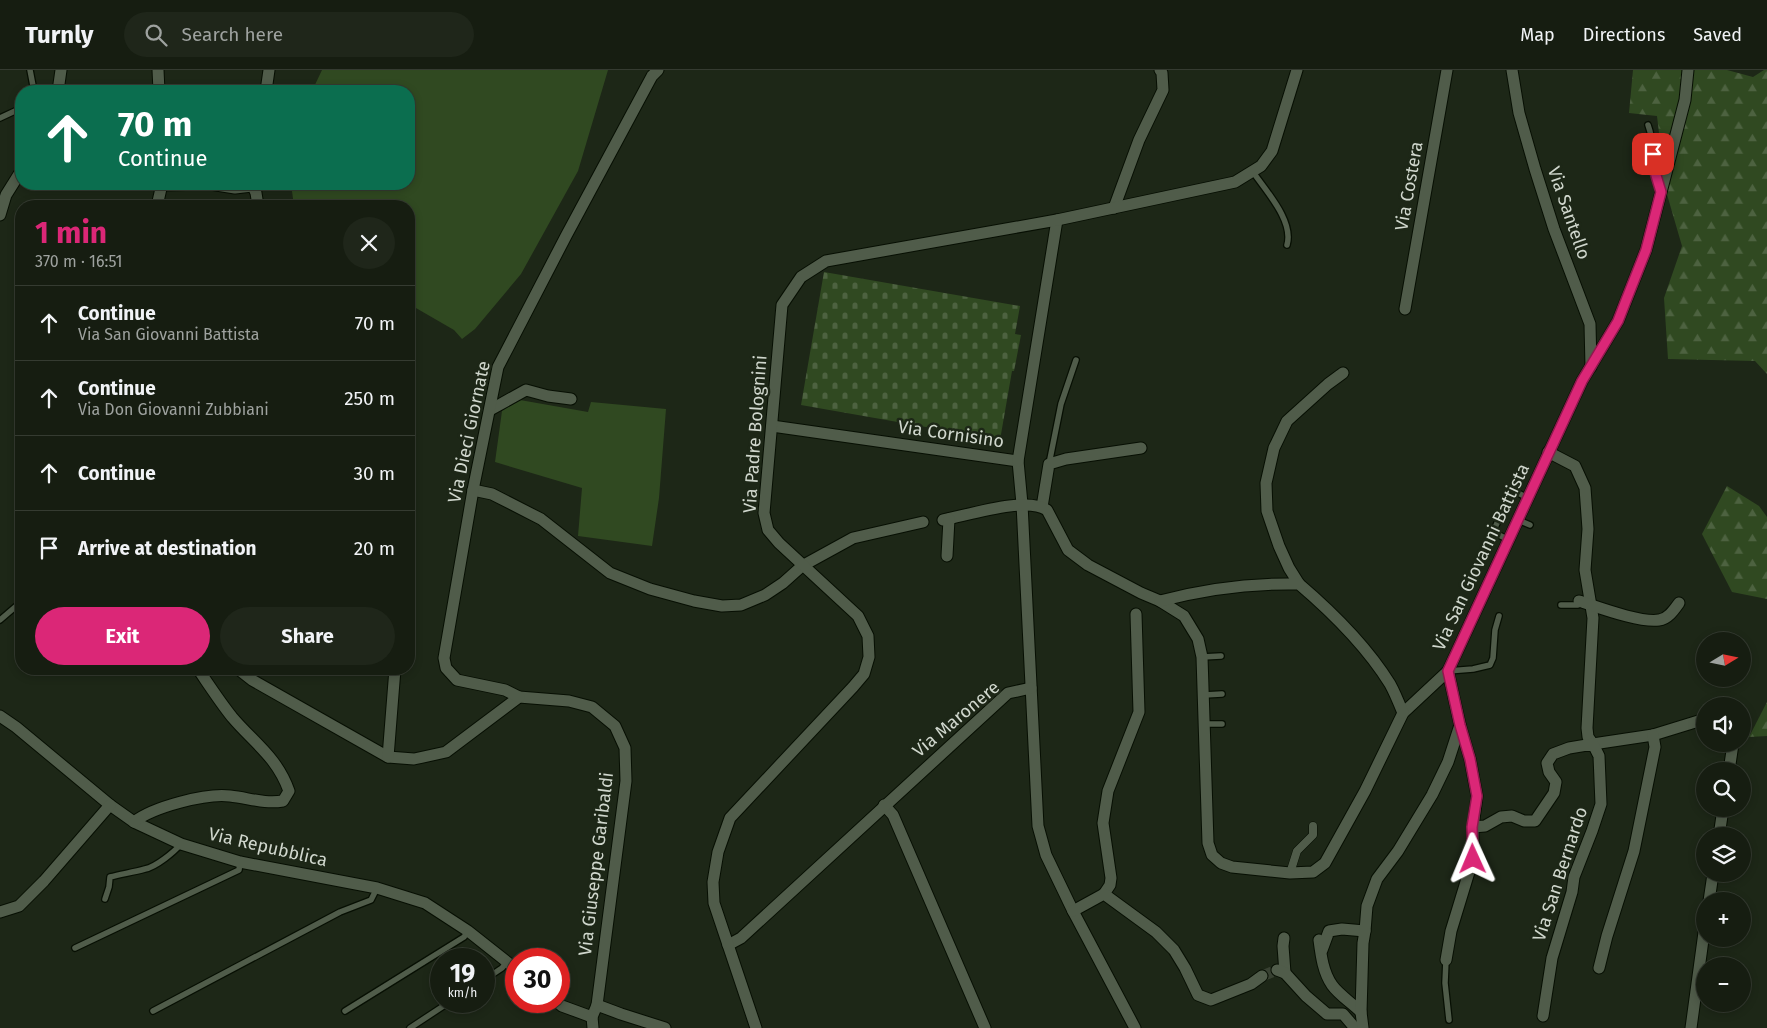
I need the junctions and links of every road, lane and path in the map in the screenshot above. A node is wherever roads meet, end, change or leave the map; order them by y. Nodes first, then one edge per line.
1 (30, 70) edge
2 (61, 70) edge
3 (158, 70) edge
4 (270, 70) edge
5 (658, 70) edge
6 (1160, 70) edge
7 (1297, 70) edge
8 (1447, 70) edge
9 (1512, 70) edge
10 (1688, 70) edge
11 (33, 85) edge
12 (59, 85) edge
13 (159, 85) edge
14 (267, 85) edge
15 (15, 111) edge
16 (0, 118) edge
17 (1648, 125) dead end
18 (1253, 172) junction
19 (15, 181) edge
20 (1661, 192) junction
21 (1114, 208) junction
22 (0, 215) edge
23 (1057, 220) junction
24 (1287, 245) dead end
25 (1405, 309) dead end
26 (1076, 360) dead end
27 (1591, 367) junction
28 (1343, 373) dead end
29 (571, 399) dead end
30 (490, 410) junction
31 (772, 426) junction
32 (1141, 448) dead end
33 (1548, 452) junction
34 (1018, 461) junction
35 (1049, 464) junction
36 (473, 490) junction
37 (1528, 498) junction
38 (1022, 504) junction
39 (1042, 507) junction
40 (1518, 520) junction
41 (923, 522) dead end
42 (1530, 525) dead end
43 (1509, 540) junction
44 (947, 556) dead end
45 (802, 566) junction
46 (1299, 584) junction
47 (1160, 602) junction
48 (1584, 602) junction
49 (1679, 603) dead end
50 (1561, 605) dead end
51 (15, 607) edge
52 (1136, 614) dead end
53 (1499, 616) dead end
54 (0, 620) edge
55 (1220, 656) dead end
56 (1202, 657) junction
57 (1448, 671) junction
58 (202, 675) edge
59 (246, 675) edge
60 (394, 675) edge
61 (1031, 688) junction
62 (1222, 694) dead end
63 (1204, 695) junction
64 (519, 697) junction
65 (1403, 712) junction
66 (0, 716) edge
67 (1696, 722) edge
68 (1204, 724) junction
69 (1222, 724) dead end
70 (1460, 725) junction
71 (1652, 735) junction
72 (1593, 744) junction
73 (388, 757) junction
74 (110, 805) junction
75 (884, 805) junction
76 (134, 822) junction
77 (1313, 826) dead end
78 (1472, 827) junction
79 (181, 844) junction
80 (240, 862) junction
81 (1290, 873) junction
82 (377, 888) junction
83 (1104, 894) junction
84 (105, 899) dead end
85 (1073, 911) junction
86 (0, 912) edge
87 (468, 931) junction
88 (1366, 931) junction
89 (1284, 938) dead end
90 (1319, 940) dead end
91 (728, 945) junction
92 (1702, 947) edge
93 (76, 948) dead end
94 (1321, 954) junction
95 (505, 960) edge
96 (1446, 960) joint
97 (1599, 968) dead end
98 (1262, 976) tunnel mouth
99 (597, 1005) junction
100 (570, 1010) edge
101 (153, 1011) dead end
102 (345, 1011) dead end
103 (1361, 1012) junction
104 (433, 1013) edge
105 (1543, 1016) dead end
106 (1448, 1020) dead end
107 (592, 1022) edge
108 (752, 1026) edge
109 (410, 1028) edge
110 (665, 1028) edge
111 (985, 1028) edge
112 (1134, 1028) edge
113 (1355, 1028) edge
114 (1363, 1028) edge
115 (1690, 1028) edge

1 - 11 lane
2 - 12 street
3 - 13 street
4 - 14 street
5 - 30 street, Via Dieci Giornate
6 - 21 street
7 - 18 street, Via Padre Bolognini
8 - 25 street, Via Costera
9 - 27 street, Via Santello
10 - 20 street, Via San Giovanni Battista
15 - 16 lane
17 - 20 lane
18 - 21 street, Via Padre Bolognini
18 - 24 lane
19 - 22 street
20 - 27 street, Via San Giovanni Battista
21 - 23 street, Via Padre Bolognini
23 - 31 street, Via Padre Bolognini
23 - 34 street
26 - 35 lane
27 - 33 street, Via San Giovanni Battista
28 - 46 street
29 - 30 street
30 - 36 street, Via Dieci Giornate
31 - 34 street, Via Cornisino
31 - 45 street, Via Padre Bolognini
32 - 35 street
33 - 37 street, Via San Giovanni Battista
33 - 48 street, Via San Giovanni Battista
34 - 38 street, Via Cornisino
35 - 39 street
36 - 45 street
36 - 64 street, Via Dieci Giornate
37 - 40 street, Via San Giovanni Battista
37 - 43 lane
38 - 39 street
38 - 44 street
38 - 61 street, Via Cornisino
39 - 47 street
40 - 42 lane
40 - 43 street, Via San Giovanni Battista
41 - 45 street
43 - 57 street, Via San Giovanni Battista
45 - 91 street, Via Padre Bolognini
46 - 47 street
46 - 65 street
47 - 56 street
48 - 49 street
48 - 50 lane
48 - 72 street, Via San Bernardo
51 - 54 lane
52 - 83 street
53 - 57 lane
55 - 56 lane
56 - 63 street
57 - 65 street
57 - 70 street, Via San Giovanni Battista
58 - 76 street
59 - 73 street
60 - 73 street
61 - 75 street, Via Maronere
61 - 85 street
62 - 63 lane
63 - 68 street
64 - 73 street
64 - 99 street, Via Giuseppe Garibaldi
65 - 81 street
66 - 74 street, Via Repubblica
67 - 71 street, Via San Bernardo
68 - 69 lane
68 - 81 street
70 - 78 street
70 - 88 street
71 - 72 street, Via San Bernardo
71 - 97 street
72 - 78 street, Via San Bernardo
72 - 105 street, Via San Bernardo
74 - 76 street, Via Repubblica
74 - 86 street
75 - 91 street, Via Maronere
75 - 111 street
76 - 79 street, Via Repubblica
77 - 81 street
78 - 96 street
79 - 80 street, Via Repubblica
79 - 84 lane
80 - 82 street, Via Repubblica
80 - 93 lane
82 - 87 street, Via Repubblica
82 - 101 lane
83 - 85 street
83 - 98 street
85 - 112 street
87 - 95 street, Via Repubblica
87 - 102 lane
88 - 94 street
88 - 103 street
89 - 113 street
90 - 94 street
91 - 108 street, Via Padre Bolognini
92 - 115 street
94 - 103 street
96 - 106 lane
99 - 107 street, Via Giuseppe Garibaldi
99 - 110 street
100 - 107 street
103 - 114 street
104 - 109 lane

